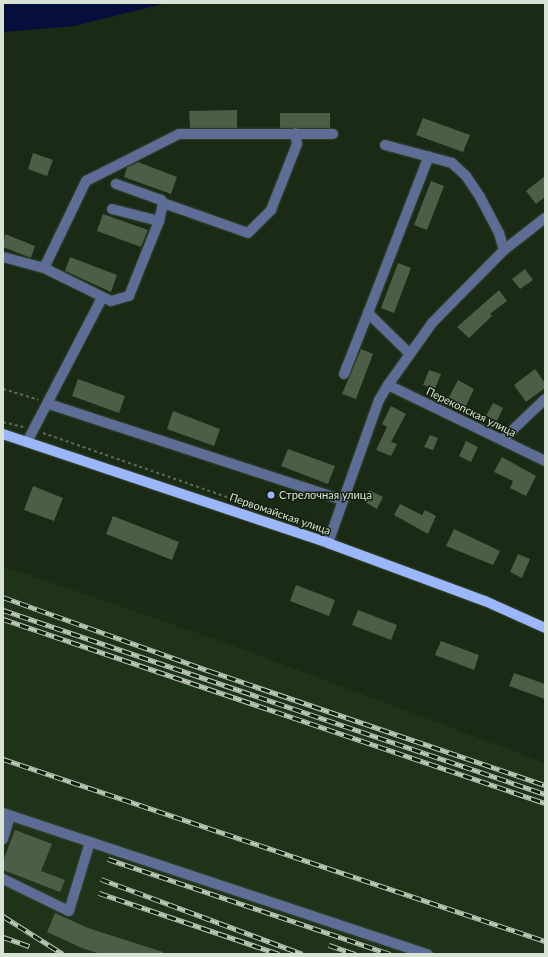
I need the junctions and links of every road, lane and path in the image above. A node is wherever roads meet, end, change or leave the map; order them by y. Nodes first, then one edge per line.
1 (295, 133) junction
2 (333, 134) dead end
3 (385, 145) dead end
4 (429, 156) junction
5 (116, 184) dead end
6 (163, 203) junction
7 (112, 209) dead end
8 (545, 218) edge
9 (159, 221) junction
10 (504, 250) junction
11 (3, 257) edge
12 (44, 268) junction
13 (102, 298) junction
14 (368, 313) junction
15 (410, 354) junction
16 (344, 374) dead end
17 (388, 385) junction
18 (3, 389) edge
19 (545, 399) edge
20 (49, 404) junction
21 (3, 434) edge
22 (28, 440) junction
23 (502, 440) junction
24 (545, 461) edge
25 (342, 500) junction
26 (328, 543) junction
27 (545, 628) edge
28 (7, 814) edge
29 (3, 839) edge
30 (90, 842) junction
31 (3, 879) edge
32 (428, 954) edge

1 - 2 street
1 - 6 street
1 - 12 street
3 - 4 street
4 - 10 street
4 - 14 street
5 - 6 street
6 - 9 street
7 - 9 street
8 - 10 street
9 - 13 street
10 - 15 street
11 - 12 street
12 - 13 street
13 - 20 street
14 - 15 street
14 - 16 street
15 - 17 street
17 - 23 street, Перекопская улица
17 - 25 street
18 - 20 path
19 - 23 street
20 - 22 street
20 - 25 street
21 - 22 main road, Первомайская улица
22 - 26 main road, Первомайская улица
23 - 24 street, Перекопская улица
25 - 26 street
26 - 27 main road, Первомайская улица
28 - 29 street
28 - 30 street
30 - 31 street
30 - 32 street

